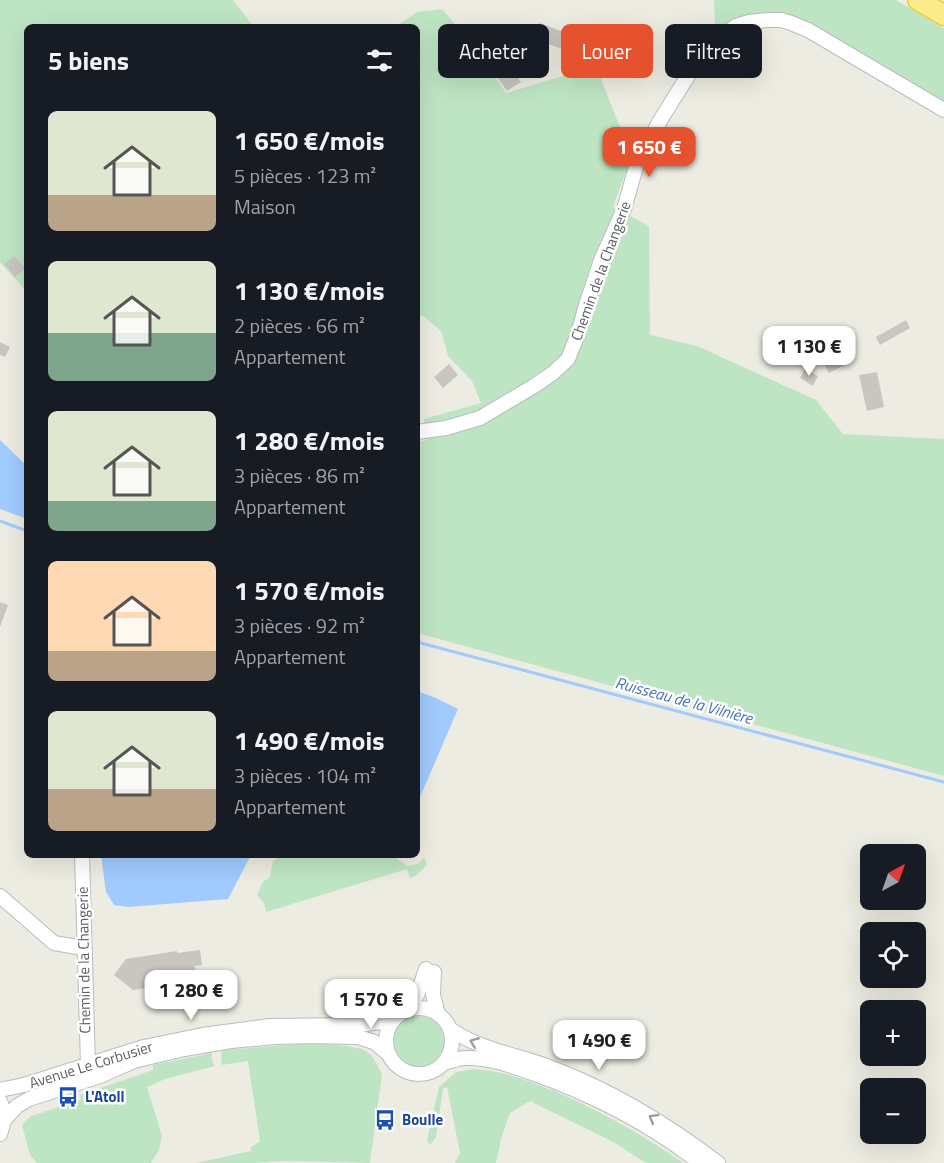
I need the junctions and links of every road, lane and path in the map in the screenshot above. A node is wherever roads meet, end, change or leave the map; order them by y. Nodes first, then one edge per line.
1 (918, 0) edge
2 (944, 15) edge
3 (944, 110) edge
4 (420, 432) edge
5 (82, 858) edge
6 (0, 896) edge
7 (83, 948) junction
8 (401, 1014) junction
9 (438, 1014) junction
10 (450, 1029) junction
11 (387, 1053) junction
12 (444, 1063) junction
13 (88, 1065) junction
14 (0, 1090) edge
15 (0, 1101) edge
16 (5, 1119) junction
17 (0, 1134) edge
18 (700, 1163) edge
19 (718, 1163) edge

1 - 2 highway
3 - 4 street, Chemin de la Changerie
5 - 7 street, Chemin de la Changerie
6 - 7 street
7 - 13 street, Chemin de la Changerie
8 - 9 street
8 - 9 street
8 - 11 street
8 - 13 street, Avenue Le Corbusier
9 - 10 street
10 - 12 street
19 -> 10 street
11 - 12 street
11 - 16 street, Avenue Le Corbusier
12 - 18 street
13 - 14 street, Avenue Le Corbusier
15 - 16 street
16 - 17 street

